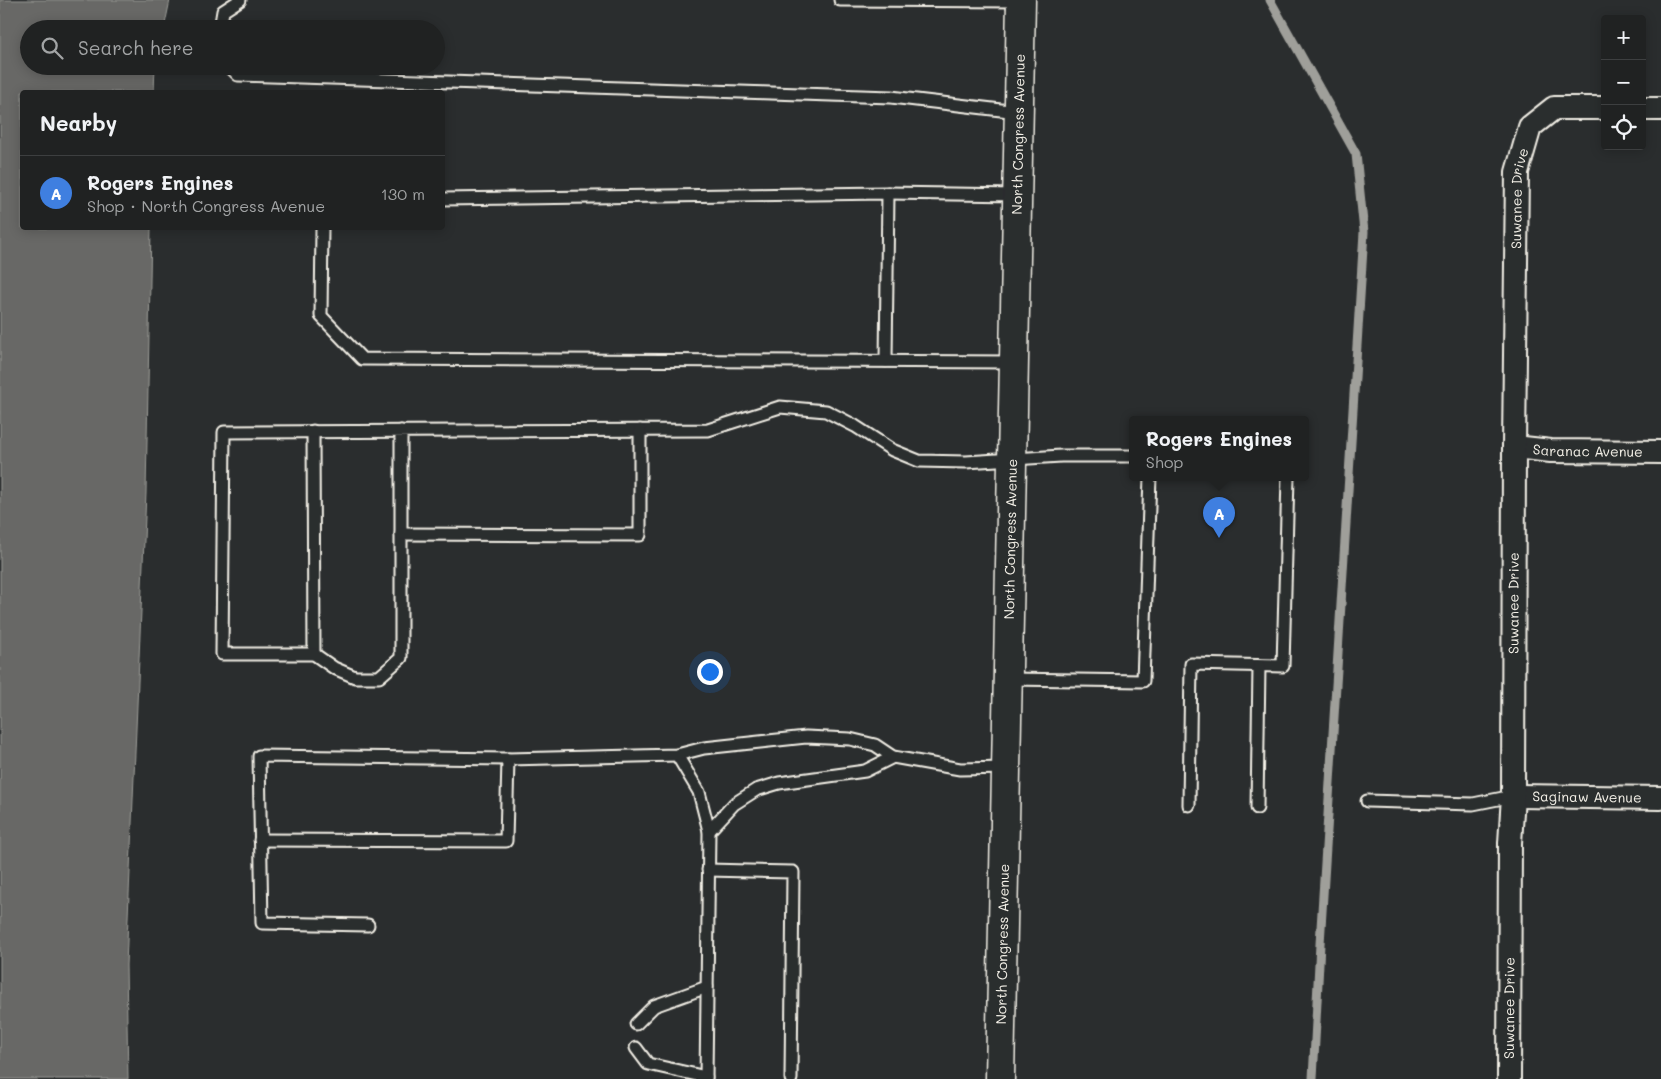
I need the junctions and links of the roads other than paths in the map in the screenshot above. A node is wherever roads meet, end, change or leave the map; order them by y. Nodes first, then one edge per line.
1 (240, 0) edge
2 (840, 0) edge
3 (1021, 0) edge
4 (222, 20) edge
5 (238, 75) edge
6 (1601, 108) edge
7 (1646, 109) edge
8 (1661, 109) edge
9 (1018, 112) junction
10 (888, 193) junction
11 (1017, 195) junction
12 (445, 199) edge
13 (322, 230) edge
14 (886, 361) junction
15 (1014, 362) junction
16 (640, 430) junction
17 (313, 431) junction
18 (401, 431) junction
19 (1514, 447) junction
20 (1661, 452) edge
21 (1129, 456) edge
22 (1012, 460) junction
23 (1150, 481) edge
24 (1288, 481) edge
25 (401, 534) junction
26 (314, 654) junction
27 (1260, 666) junction
28 (1008, 679) junction
29 (677, 755) junction
30 (893, 758) junction
31 (508, 759) junction
32 (1006, 768) junction
33 (1513, 796) junction
34 (1661, 798) edge
35 (1367, 801) dead end
36 (1189, 805) dead end
37 (1257, 808) dead end
38 (709, 831) junction
39 (260, 840) junction
40 (708, 870) junction
41 (368, 925) dead end
42 (707, 987) junction
43 (636, 1024) dead end
44 (636, 1048) dead end
45 (706, 1078) edge
46 (790, 1079) edge
47 (1000, 1079) edge
48 (1509, 1079) edge

1 - 4 lane
2 - 3 lane
3 - 9 street, North Congress Avenue
5 - 9 lane
6 - 19 street, Suwanee Drive
7 - 8 street
9 - 11 street, North Congress Avenue
10 - 11 lane
10 - 12 lane
10 - 14 lane
11 - 15 street, North Congress Avenue
13 - 14 lane
14 - 15 lane
15 - 22 street, North Congress Avenue
16 - 18 lane
16 - 22 lane
16 - 25 lane
17 - 18 lane
17 - 26 lane
17 - 26 lane
18 - 25 lane
19 - 20 street, Saranac Avenue
19 - 33 street, Suwanee Drive
21 - 22 lane
22 - 28 street, North Congress Avenue
23 - 28 lane
24 - 27 lane
25 - 26 lane
27 - 36 lane
27 - 37 lane
28 - 32 street, North Congress Avenue
29 - 30 lane
29 - 31 lane
29 - 38 lane
30 - 32 lane
30 - 38 lane
31 - 39 lane
31 - 39 lane
32 - 47 street, North Congress Avenue
33 - 34 street, Saginaw Avenue
33 - 35 lane
33 - 48 street, Suwanee Drive
38 - 40 lane
39 - 41 lane
40 - 42 lane
40 - 46 lane
42 - 43 lane
42 - 45 lane
44 - 45 lane

